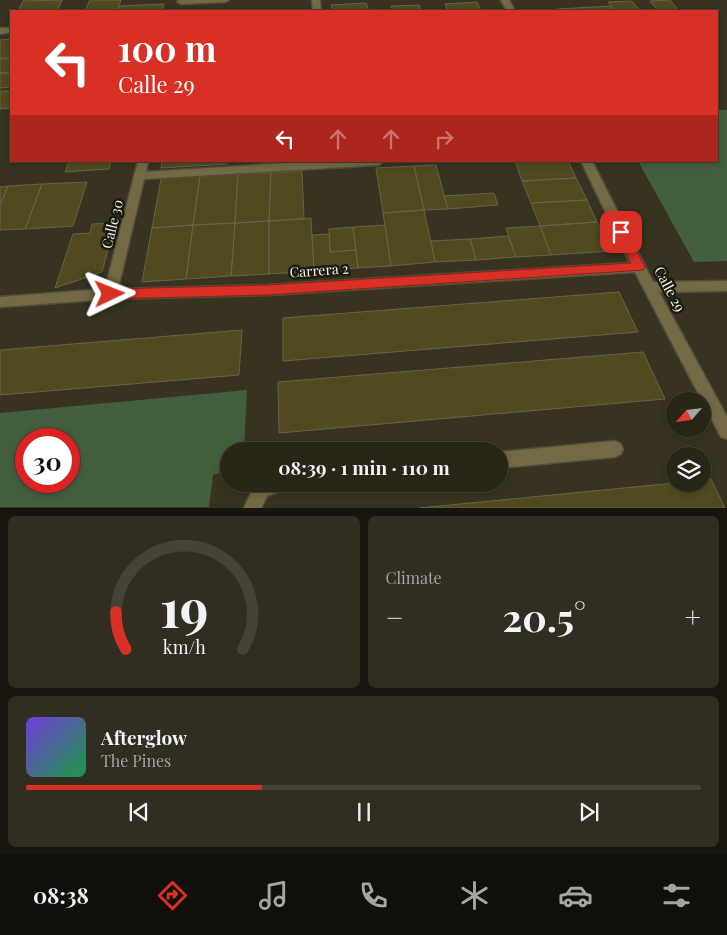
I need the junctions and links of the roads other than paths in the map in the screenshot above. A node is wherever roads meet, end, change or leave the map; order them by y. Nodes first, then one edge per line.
1 (225, 0) edge
2 (181, 1) edge
3 (143, 162) edge
4 (363, 162) edge
5 (586, 162) edge
6 (139, 176) junction
7 (639, 267) junction
8 (727, 286) edge
9 (650, 287) junction
10 (110, 294) junction
11 (0, 302) edge
12 (727, 432) edge
13 (615, 449) dead end
14 (508, 459) edge
15 (260, 492) edge
16 (252, 508) edge

1 - 2 street
3 - 6 street, Calle 30
4 - 6 street
5 - 7 street, Calle 29
6 - 10 street, Calle 30
7 - 9 street, Calle 29
7 - 10 street, Carrera 2
8 - 9 street
9 - 12 street, Calle 29
10 - 11 street, Carrera 2
13 - 14 street
15 - 16 street

